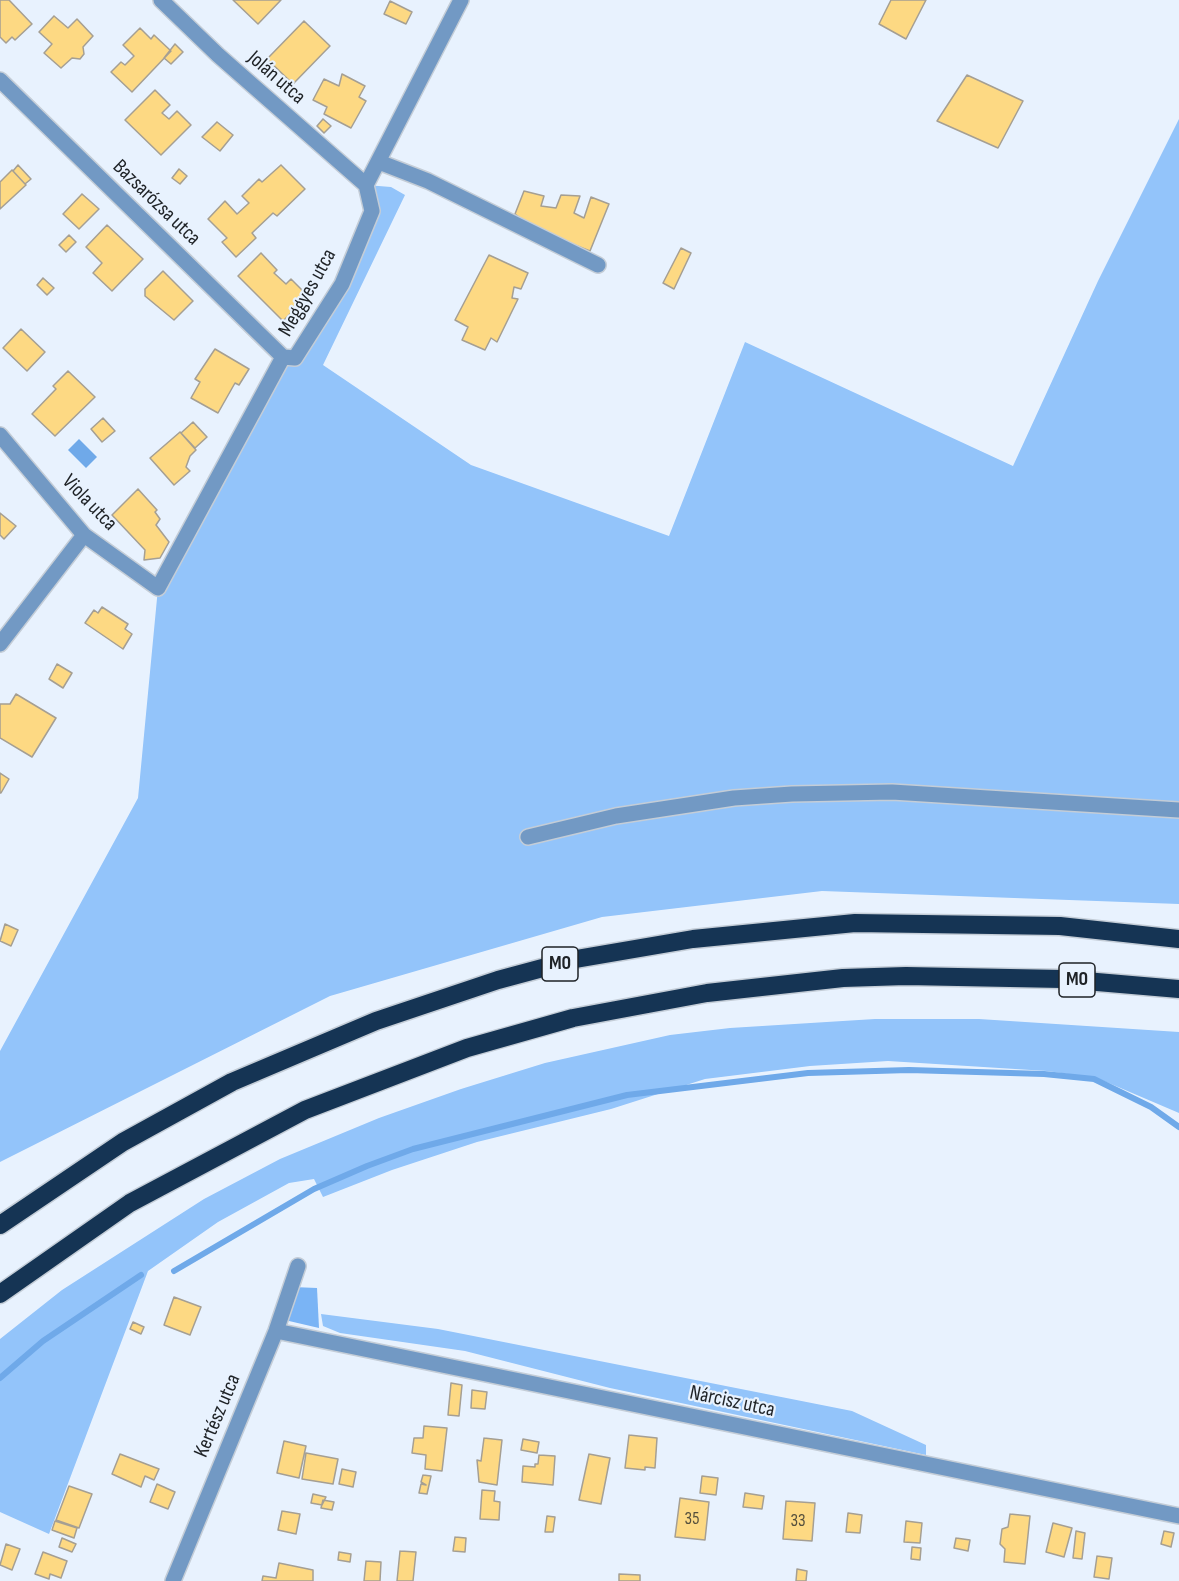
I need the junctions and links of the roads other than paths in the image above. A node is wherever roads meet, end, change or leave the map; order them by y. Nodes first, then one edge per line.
1 (161, 0) edge
2 (461, 0) edge
3 (0, 80) edge
4 (379, 162) junction
5 (366, 185) junction
6 (598, 265) dead end
7 (283, 357) junction
8 (0, 435) edge
9 (84, 535) junction
10 (158, 588) joint
11 (0, 644) edge
12 (1179, 810) edge
13 (528, 837) dead end
14 (1179, 939) edge
15 (1179, 989) edge
16 (0, 1225) edge
17 (298, 1266) dead end
18 (0, 1294) edge
19 (276, 1331) junction
20 (1179, 1516) edge
21 (173, 1581) edge

1 - 5 street, Jolán utca
2 - 4 street
3 - 7 street, Bazsarózsa utca
4 - 5 street
4 - 6 street
5 - 7 street, Meggyes utca
7 - 10 street, Meggyes utca
8 - 9 street, Viola utca
9 - 10 street, Viola utca
9 - 11 street
12 - 13 street
14 - 16 highway, M0
15 - 18 highway, M0
17 - 19 street, Kertész utca
19 - 20 street, Nárcisz utca
19 - 21 street, Kertész utca

